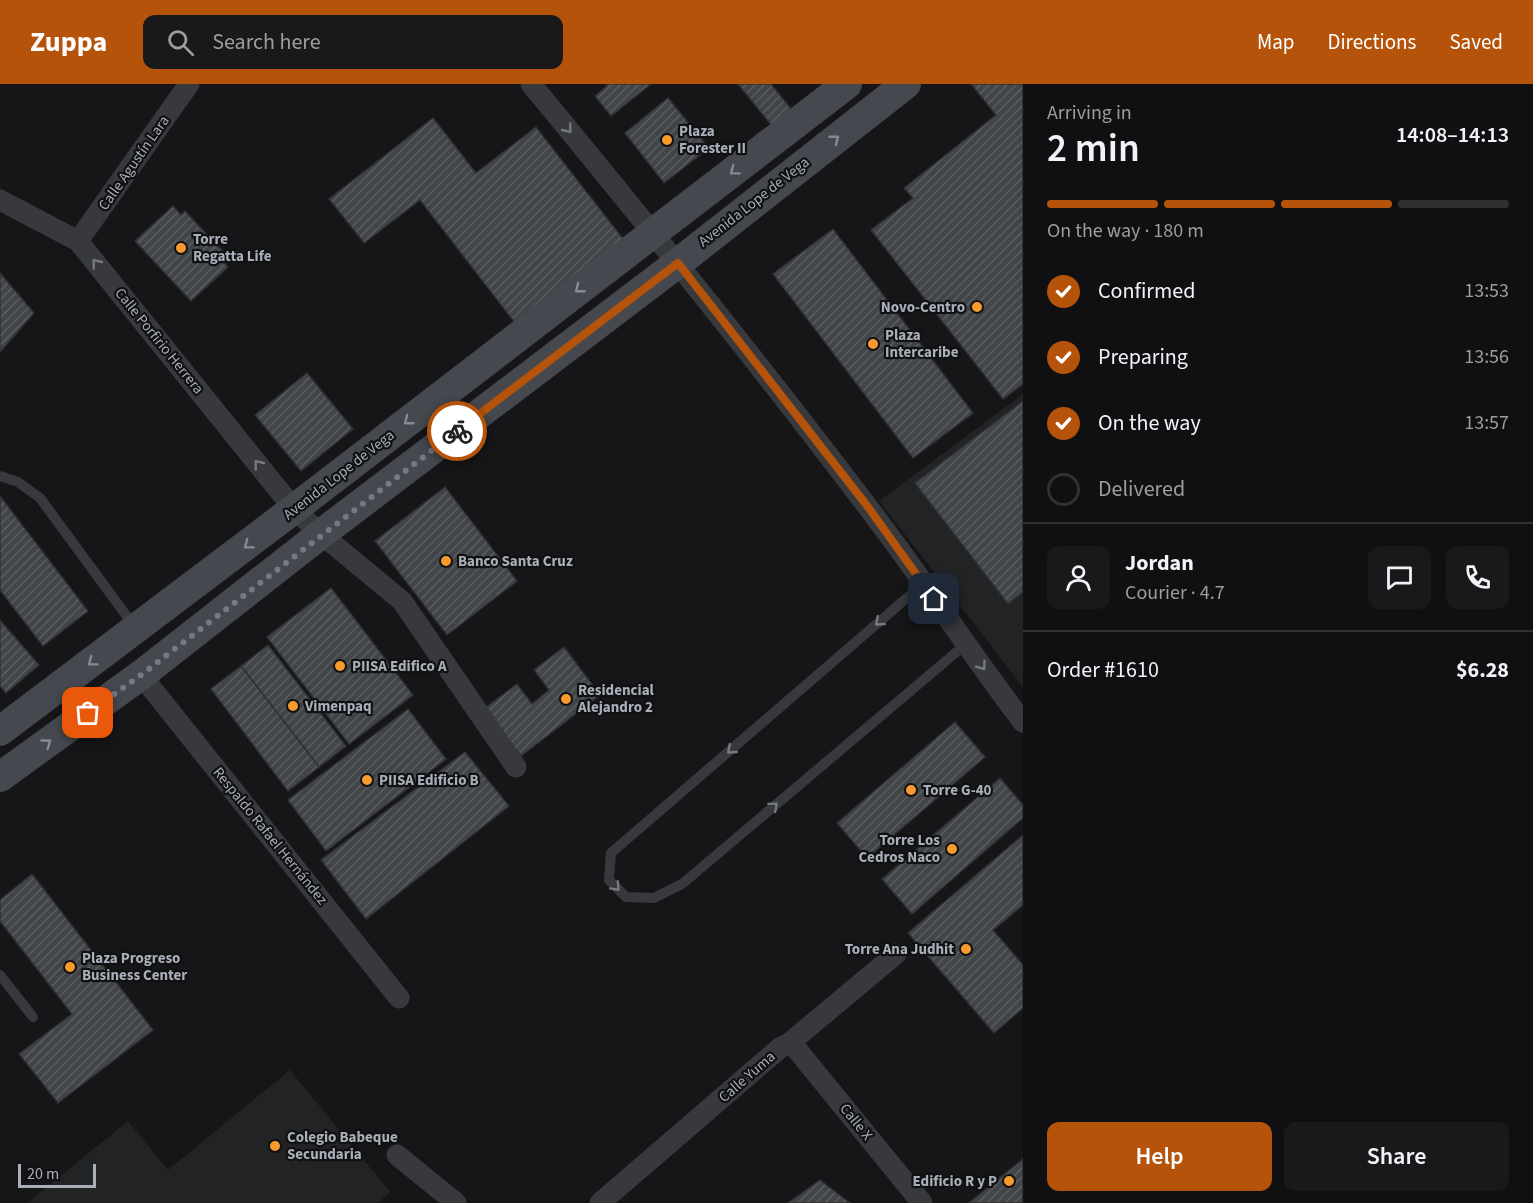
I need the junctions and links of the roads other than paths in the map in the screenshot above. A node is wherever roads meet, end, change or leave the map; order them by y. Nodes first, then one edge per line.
1 (189, 84) edge
2 (531, 84) edge
3 (847, 84) edge
4 (906, 84) edge
5 (0, 200) edge
6 (653, 232) junction
7 (78, 241) junction
8 (678, 263) junction
9 (0, 476) edge
10 (294, 509) junction
11 (321, 534) junction
12 (923, 584) junction
13 (136, 629) junction
14 (966, 644) junction
15 (141, 675) junction
16 (1023, 722) edge
17 (0, 731) edge
18 (516, 767) dead end
19 (0, 777) edge
20 (896, 954) dead end
21 (0, 975) edge
22 (399, 998) dead end
23 (33, 1017) dead end
24 (787, 1045) junction
25 (396, 1155) dead end
26 (919, 1202) edge
27 (456, 1203) edge
28 (600, 1203) edge

1 - 7 street, Calle Agustín Lara
2 -> 6 street
3 -> 6 main road, Avenida Lope de Vega
8 -> 4 main road, Avenida Lope de Vega
5 - 7 street, Calle Porfirio Herrera
6 - 8 street
6 -> 10 main road, Avenida Lope de Vega
10 -> 7 street, Calle Porfirio Herrera
8 - 11 main road, Avenida Lope de Vega
8 - 12 street
9 - 13 lane
10 - 11 street, Calle Porfirio Herrera
10 -> 13 main road, Avenida Lope de Vega
11 - 15 main road, Avenida Lope de Vega
11 - 18 street, Calle Porfirio Herrera
12 - 14 street
12 -> 14 lane
13 -> 17 main road, Avenida Lope de Vega
14 -> 16 street
19 -> 15 main road, Avenida Lope de Vega
15 - 22 street, Respaldo Rafael Hernández
20 - 24 street, Calle Yuma
21 - 23 lane
24 - 26 street, Calle X
24 - 28 street, Calle Yuma
25 - 27 street

